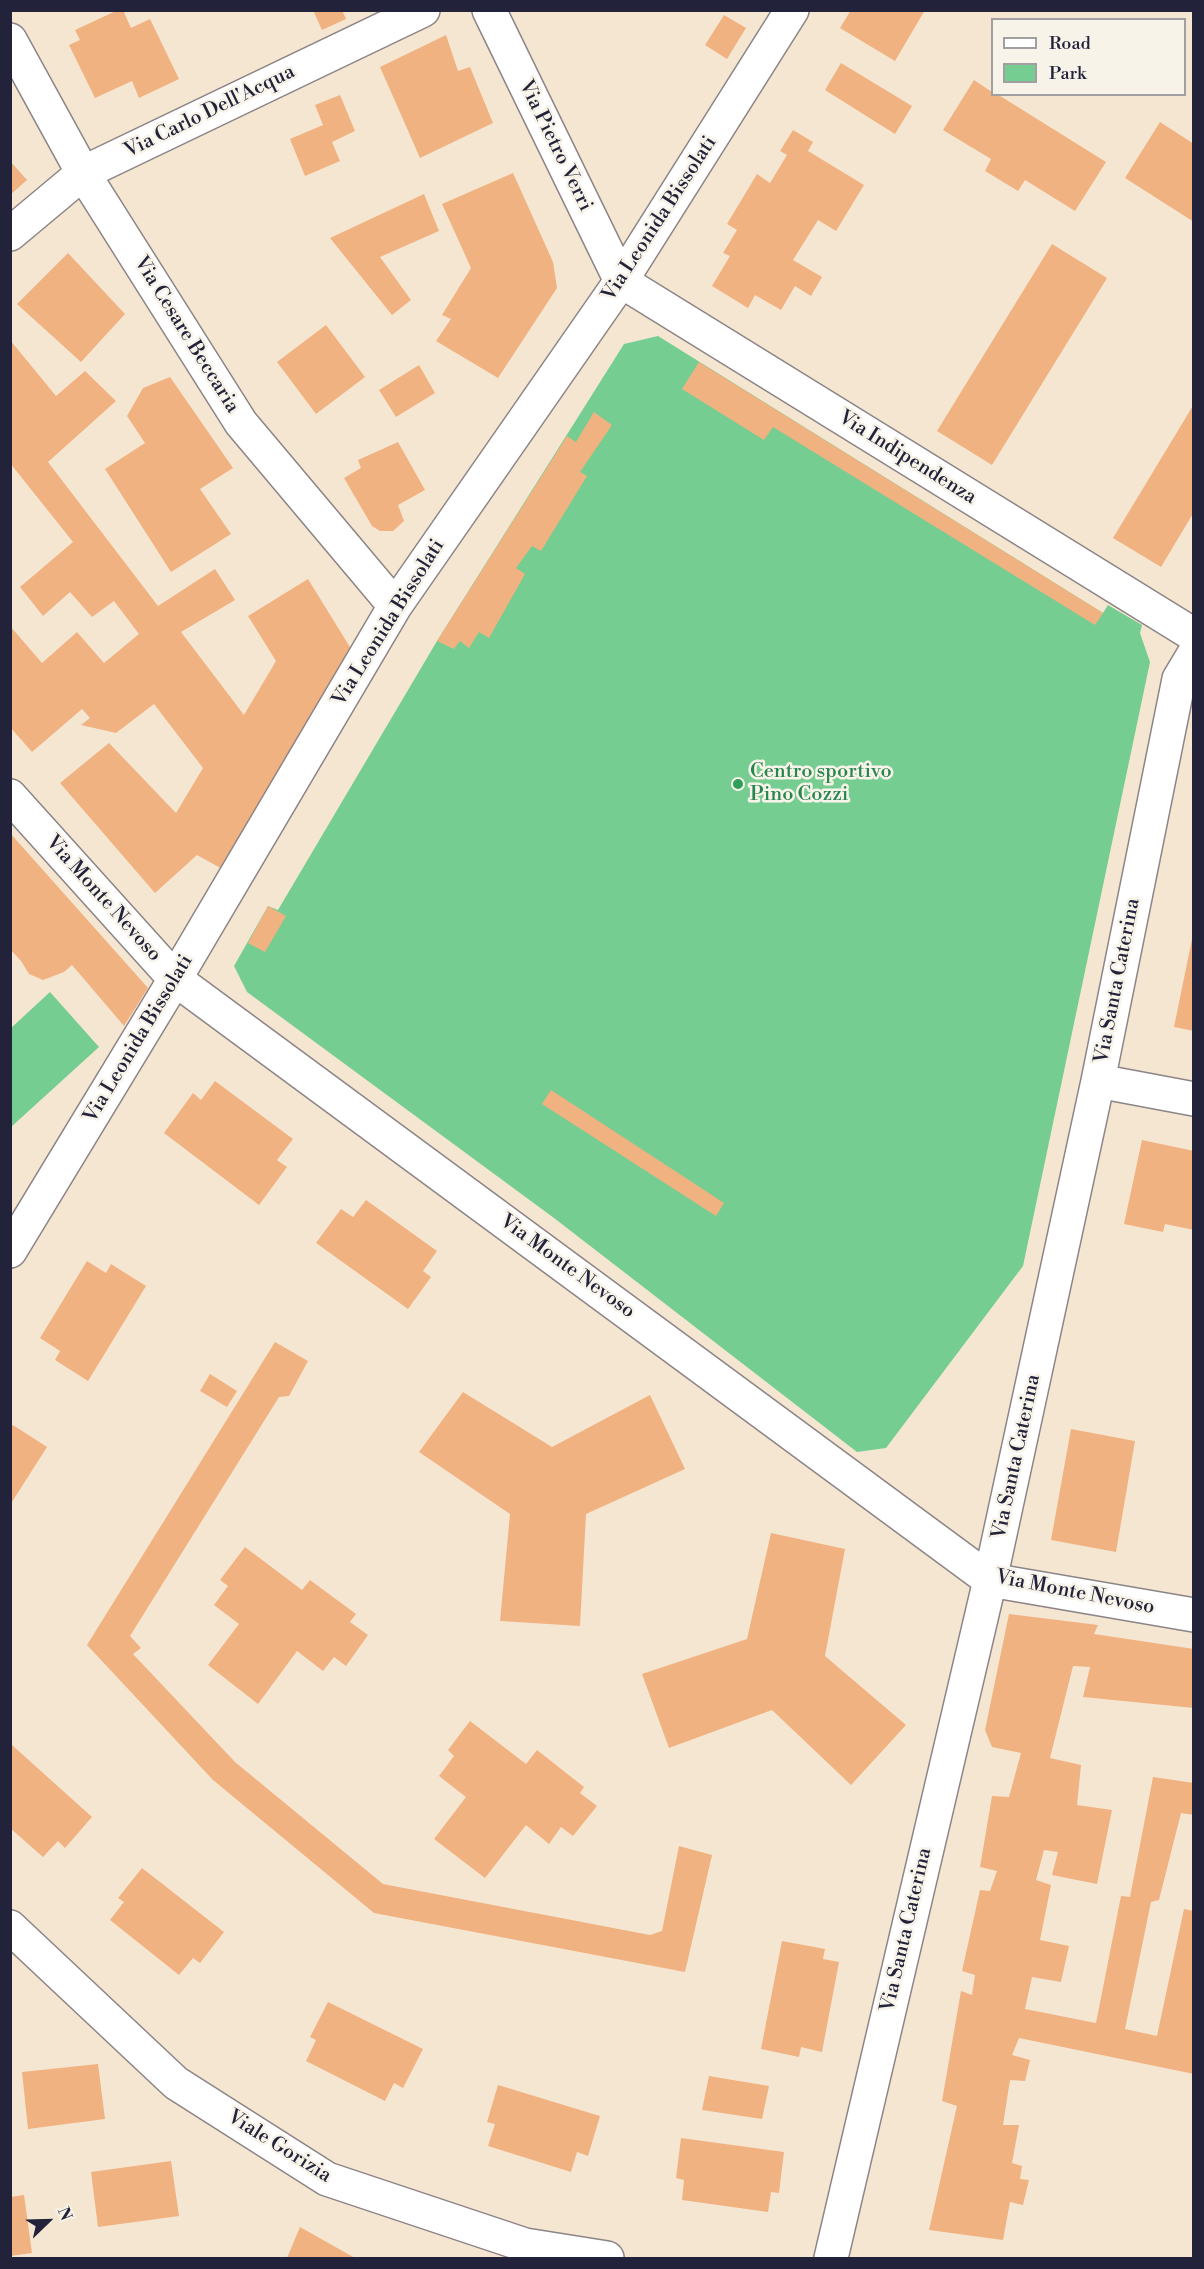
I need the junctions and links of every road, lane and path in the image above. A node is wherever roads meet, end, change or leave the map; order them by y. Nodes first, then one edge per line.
1 (423, 10) edge
2 (489, 10) edge
3 (792, 10) edge
4 (10, 40) edge
5 (83, 173) junction
6 (10, 234) edge
7 (621, 281) junction
8 (395, 606) junction
9 (1194, 635) edge
10 (1194, 654) edge
11 (10, 796) edge
12 (175, 979) junction
13 (1098, 1082) junction
14 (1194, 1099) edge
15 (10, 1251) edge
16 (990, 1580) junction
17 (1194, 1615) edge
18 (10, 1926) edge
19 (607, 2259) edge
20 (831, 2259) edge

1 - 5 street, Via Carlo Dell'Acqua
2 - 7 street, Via Pietro Verri
3 - 7 street, Via Leonida Bissolati
4 - 5 street, Via Cesare Beccaria
5 - 6 street, Via Carlo Dell'Acqua
5 - 8 street, Via Cesare Beccaria
7 - 8 street, Via Leonida Bissolati
7 - 9 street, Via Indipendenza
8 - 12 street, Via Leonida Bissolati
10 - 13 street, Via Santa Caterina
11 - 12 street, Via Monte Nevoso
12 - 15 street, Via Leonida Bissolati
12 - 16 street, Via Monte Nevoso
13 - 14 street
13 - 16 street, Via Santa Caterina
16 - 17 street, Via Monte Nevoso
16 - 20 street, Via Santa Caterina
18 - 19 street, Viale Gorizia

